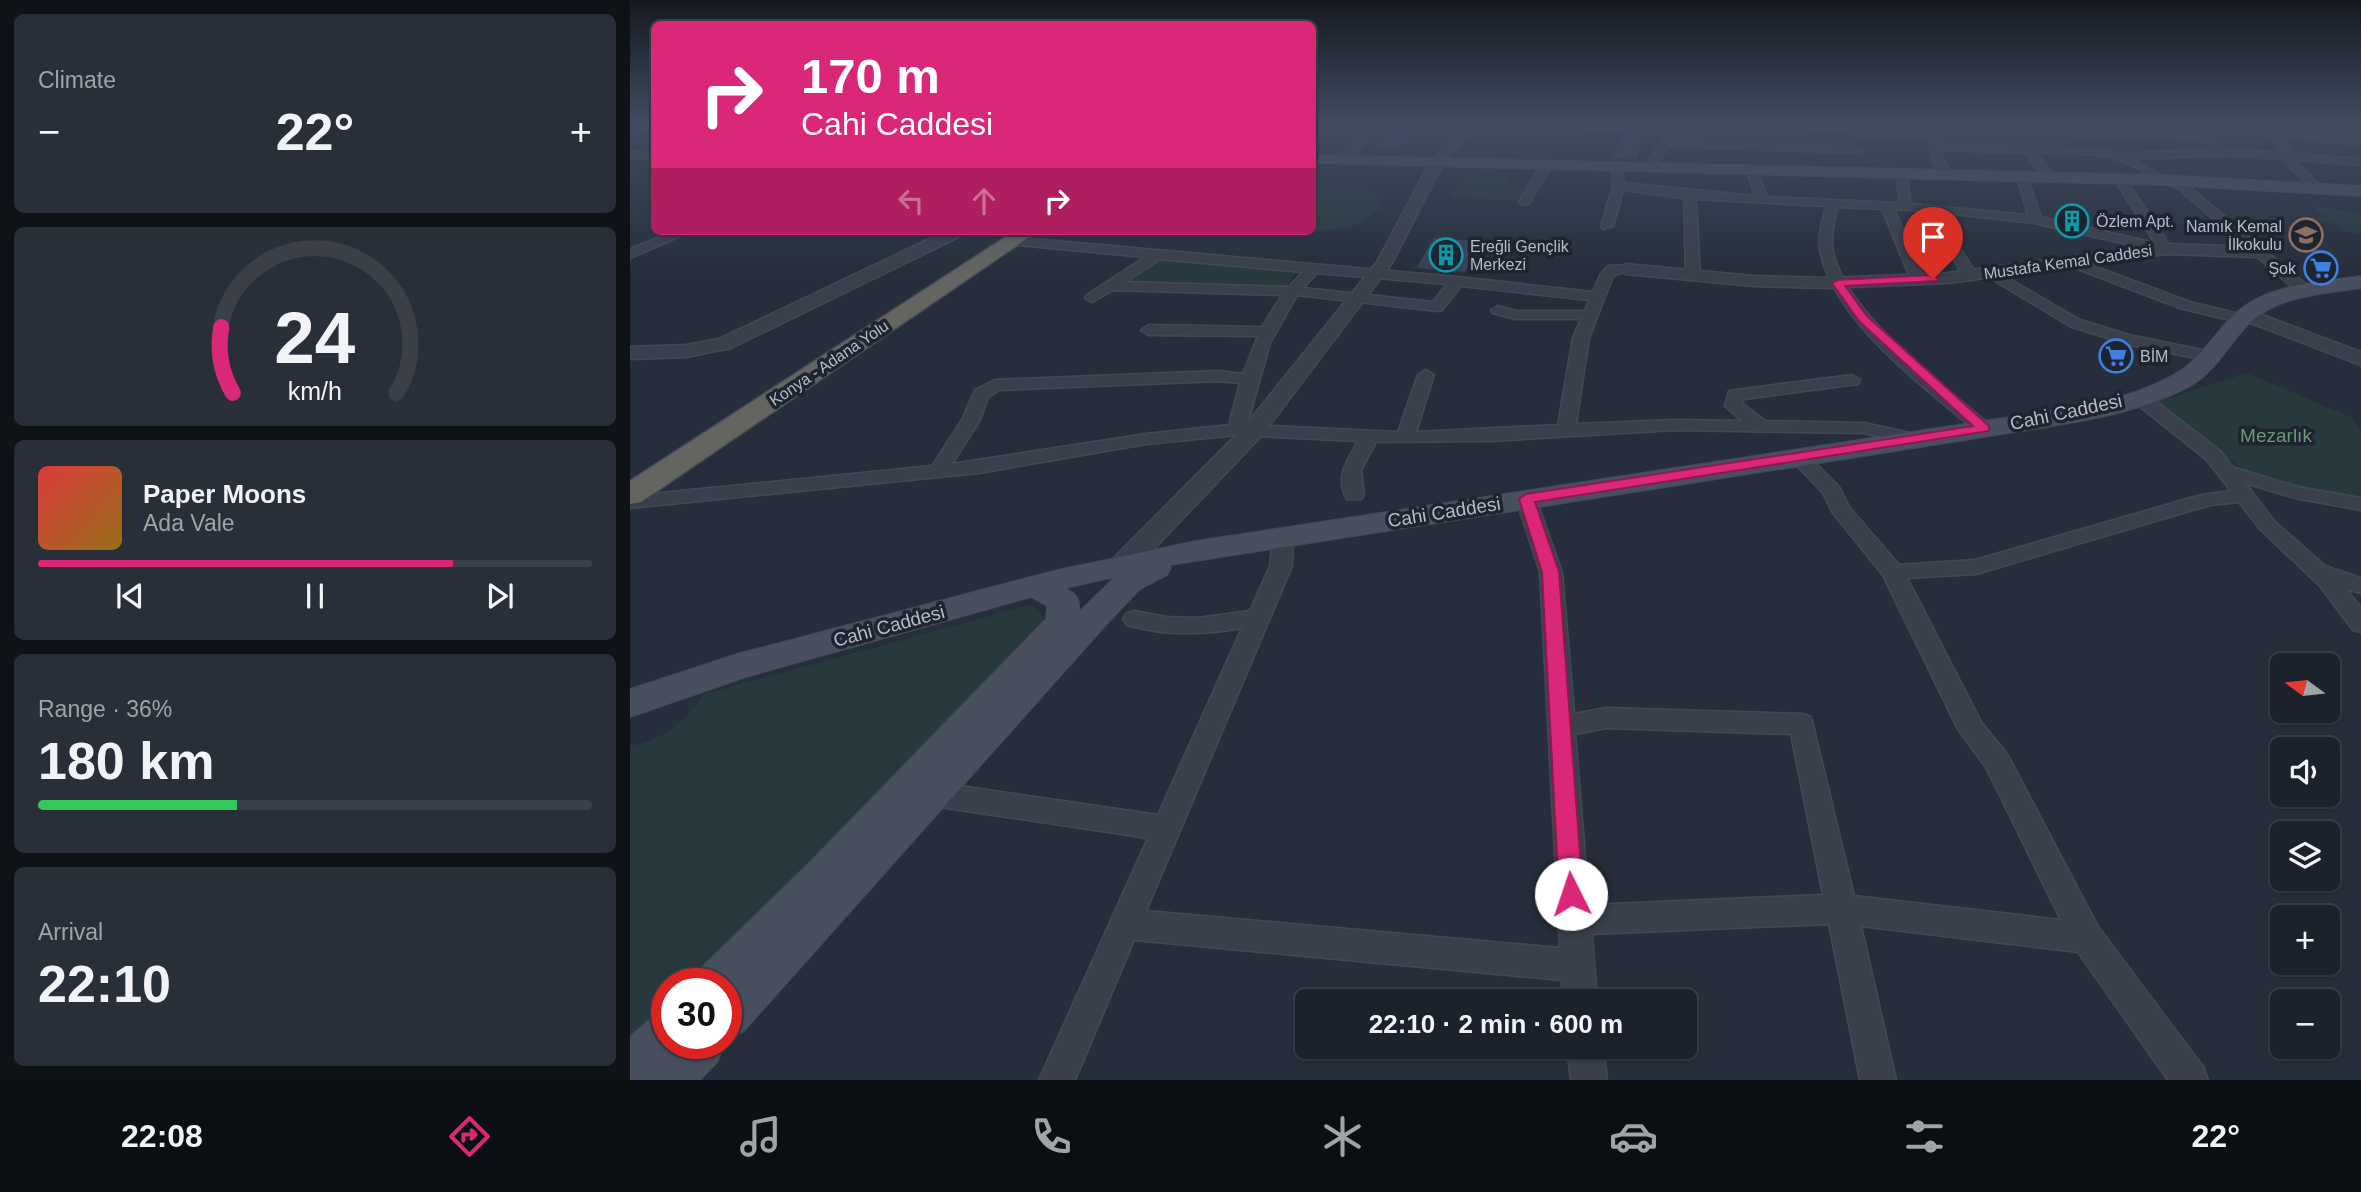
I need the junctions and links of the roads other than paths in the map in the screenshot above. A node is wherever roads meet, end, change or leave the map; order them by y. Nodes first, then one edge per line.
1 (1432, 172) edge
2 (1543, 172) edge
3 (1550, 172) edge
4 (1558, 172) edge
5 (1630, 172) edge
6 (1839, 172) edge
7 (2046, 172) edge
8 (2149, 172) edge
9 (2300, 172) edge
10 (1865, 173) joint
11 (1945, 175) joint
12 (1617, 176) junction
13 (1754, 177) junction
14 (2050, 178) junction
15 (1902, 180) junction
16 (2163, 180) junction
17 (2024, 183) junction
18 (2124, 186) junction
19 (2183, 187) junction
20 (2316, 188) junction
21 (2361, 191) edge
22 (1690, 194) junction
23 (2361, 197) edge
24 (1762, 199) junction
25 (1525, 202) dead end
26 (1832, 204) junction
27 (1887, 206) junction
28 (1906, 207) junction
29 (1928, 208) junction
30 (2035, 218) junction
31 (1608, 226) dead end
32 (677, 235) edge
33 (950, 235) edge
34 (1018, 235) edge
35 (2166, 249) junction
36 (2258, 252) junction
37 (630, 254) edge
38 (1157, 254) junction
39 (2072, 262) junction
40 (1314, 269) junction
41 (1626, 269) joint
42 (1376, 273) junction
43 (1992, 273) junction
44 (1970, 275) junction
45 (1693, 276) junction
46 (1918, 280) junction
47 (1457, 281) junction
48 (2361, 282) edge
49 (1838, 283) junction
50 (1112, 286) junction
51 (2304, 290) junction
52 (1294, 291) junction
53 (1356, 296) junction
54 (1597, 297) junction
55 (1092, 298) dead end
56 (1498, 310) dead end
57 (1590, 315) junction
58 (2244, 317) junction
59 (1149, 330) dead end
60 (1268, 332) junction
61 (630, 353) edge
62 (2210, 356) junction
63 (2361, 359) edge
64 (1426, 374) dead end
65 (1248, 379) junction
66 (1852, 380) dead end
67 (2139, 397) junction
68 (1763, 428) junction
69 (1984, 429) junction
70 (1246, 430) junction
71 (1566, 430) junction
72 (1370, 436) junction
73 (1405, 438) junction
74 (1913, 439) junction
75 (1798, 457) junction
76 (939, 470) junction
77 (630, 471) edge
78 (2227, 471) junction
79 (630, 495) edge
80 (1354, 495) dead end
81 (2243, 496) junction
82 (1526, 499) junction
83 (630, 502) edge
84 (2361, 504) edge
85 (1283, 537) junction
86 (1183, 553) junction
87 (1122, 566) junction
88 (1893, 572) junction
89 (2319, 572) junction
90 (1034, 586) junction
91 (2361, 586) edge
92 (1259, 617) junction
93 (1135, 619) dead end
94 (2361, 625) edge
95 (630, 703) edge
96 (1560, 727) junction
97 (933, 794) junction
98 (1165, 828) junction
99 (1841, 909) junction
100 (1573, 920) junction
101 (1124, 924) junction
102 (2087, 937) junction
103 (1576, 965) junction
104 (735, 968) edge
105 (1579, 989) edge
106 (742, 998) edge
107 (651, 1052) edge
108 (685, 1059) edge
109 (1587, 1059) edge
110 (630, 1073) edge
111 (666, 1080) edge
112 (1057, 1080) edge
113 (1589, 1080) edge
114 (1878, 1080) edge
115 (2190, 1080) edge

1 - 42 street
2 - 25 street
3 - 12 main road
4 - 12 main road
5 - 12 main road
6 - 10 main road
7 - 14 street
8 - 16 street
9 - 20 street
10 - 11 main road
11 - 14 main road
12 - 13 main road
12 - 22 street
12 - 31 street
13 - 15 main road
13 - 24 street
14 - 16 main road
15 - 17 main road
15 - 28 street
16 - 19 street
16 - 20 main road
17 - 18 main road
17 - 30 street
18 - 19 main road
18 - 35 street
19 - 23 main road
19 - 36 street
20 - 21 main road
22 - 24 street
22 - 45 street
24 - 26 street
26 - 27 street
26 - 49 street
27 - 28 street
27 - 46 street
28 - 29 street
29 - 30 street
29 - 44 street
30 - 35 street
32 - 37 street
33 - 61 street
34 - 38 street
34 - 77 highway
34 - 79 highway, Konya - Adana Yolu
35 - 36 street, Mustafa Kemal Caddesi
35 - 39 street, Mustafa Kemal Caddesi
36 - 51 street
38 - 40 street
38 - 50 street
39 - 43 street, Mustafa Kemal Caddesi
39 - 58 street
40 - 42 street
40 - 52 street
41 - 45 street, Mustafa Kemal Caddesi
41 - 54 street
42 - 47 street
42 - 53 street
43 - 44 street, Mustafa Kemal Caddesi
43 - 62 street
44 - 46 street, Mustafa Kemal Caddesi
45 - 49 street, Mustafa Kemal Caddesi
46 - 49 street, Mustafa Kemal Caddesi
47 - 53 street
47 - 54 street
48 - 51 main road, Cahi Caddesi
49 - 69 street
50 - 52 street
50 - 55 street
51 - 58 main road, Cahi Caddesi
52 - 53 street
52 - 60 street
53 - 70 street
54 - 57 street
56 - 57 street
57 - 71 street
58 - 62 main road, Cahi Caddesi
58 - 63 street
59 - 60 street
60 - 65 street
62 - 67 main road, Cahi Caddesi
64 - 73 street
65 - 70 street
65 - 76 street
66 - 68 street
67 - 69 main road, Cahi Caddesi
67 - 78 street
68 - 71 street
68 - 74 street
69 - 74 main road, Cahi Caddesi
70 - 72 street
70 - 76 street
70 - 87 street
71 - 73 street
72 - 73 street
72 - 80 street
74 - 75 main road, Cahi Caddesi
75 - 82 main road, Cahi Caddesi
75 - 88 street
76 - 83 street
78 - 81 street
78 - 84 street
81 - 88 street
81 - 89 street
82 - 85 main road, Cahi Caddesi
82 - 96 street
85 - 86 main road, Cahi Caddesi
85 - 92 street
86 - 87 main road, Cahi Caddesi
86 - 97 main road
87 - 90 main road, Cahi Caddesi
88 - 102 street
89 - 91 street
89 - 94 street
90 - 95 main road, Cahi Caddesi
90 - 104 main road
92 - 93 street
92 - 98 street
96 - 99 street
96 - 100 street
97 - 98 street
97 - 106 main road
98 - 101 street
99 - 100 street
99 - 102 street
99 - 114 street
100 - 103 street
101 - 103 street
101 - 112 street
102 - 115 street
103 - 105 street
107 - 110 main road
108 - 111 main road
109 - 113 street

